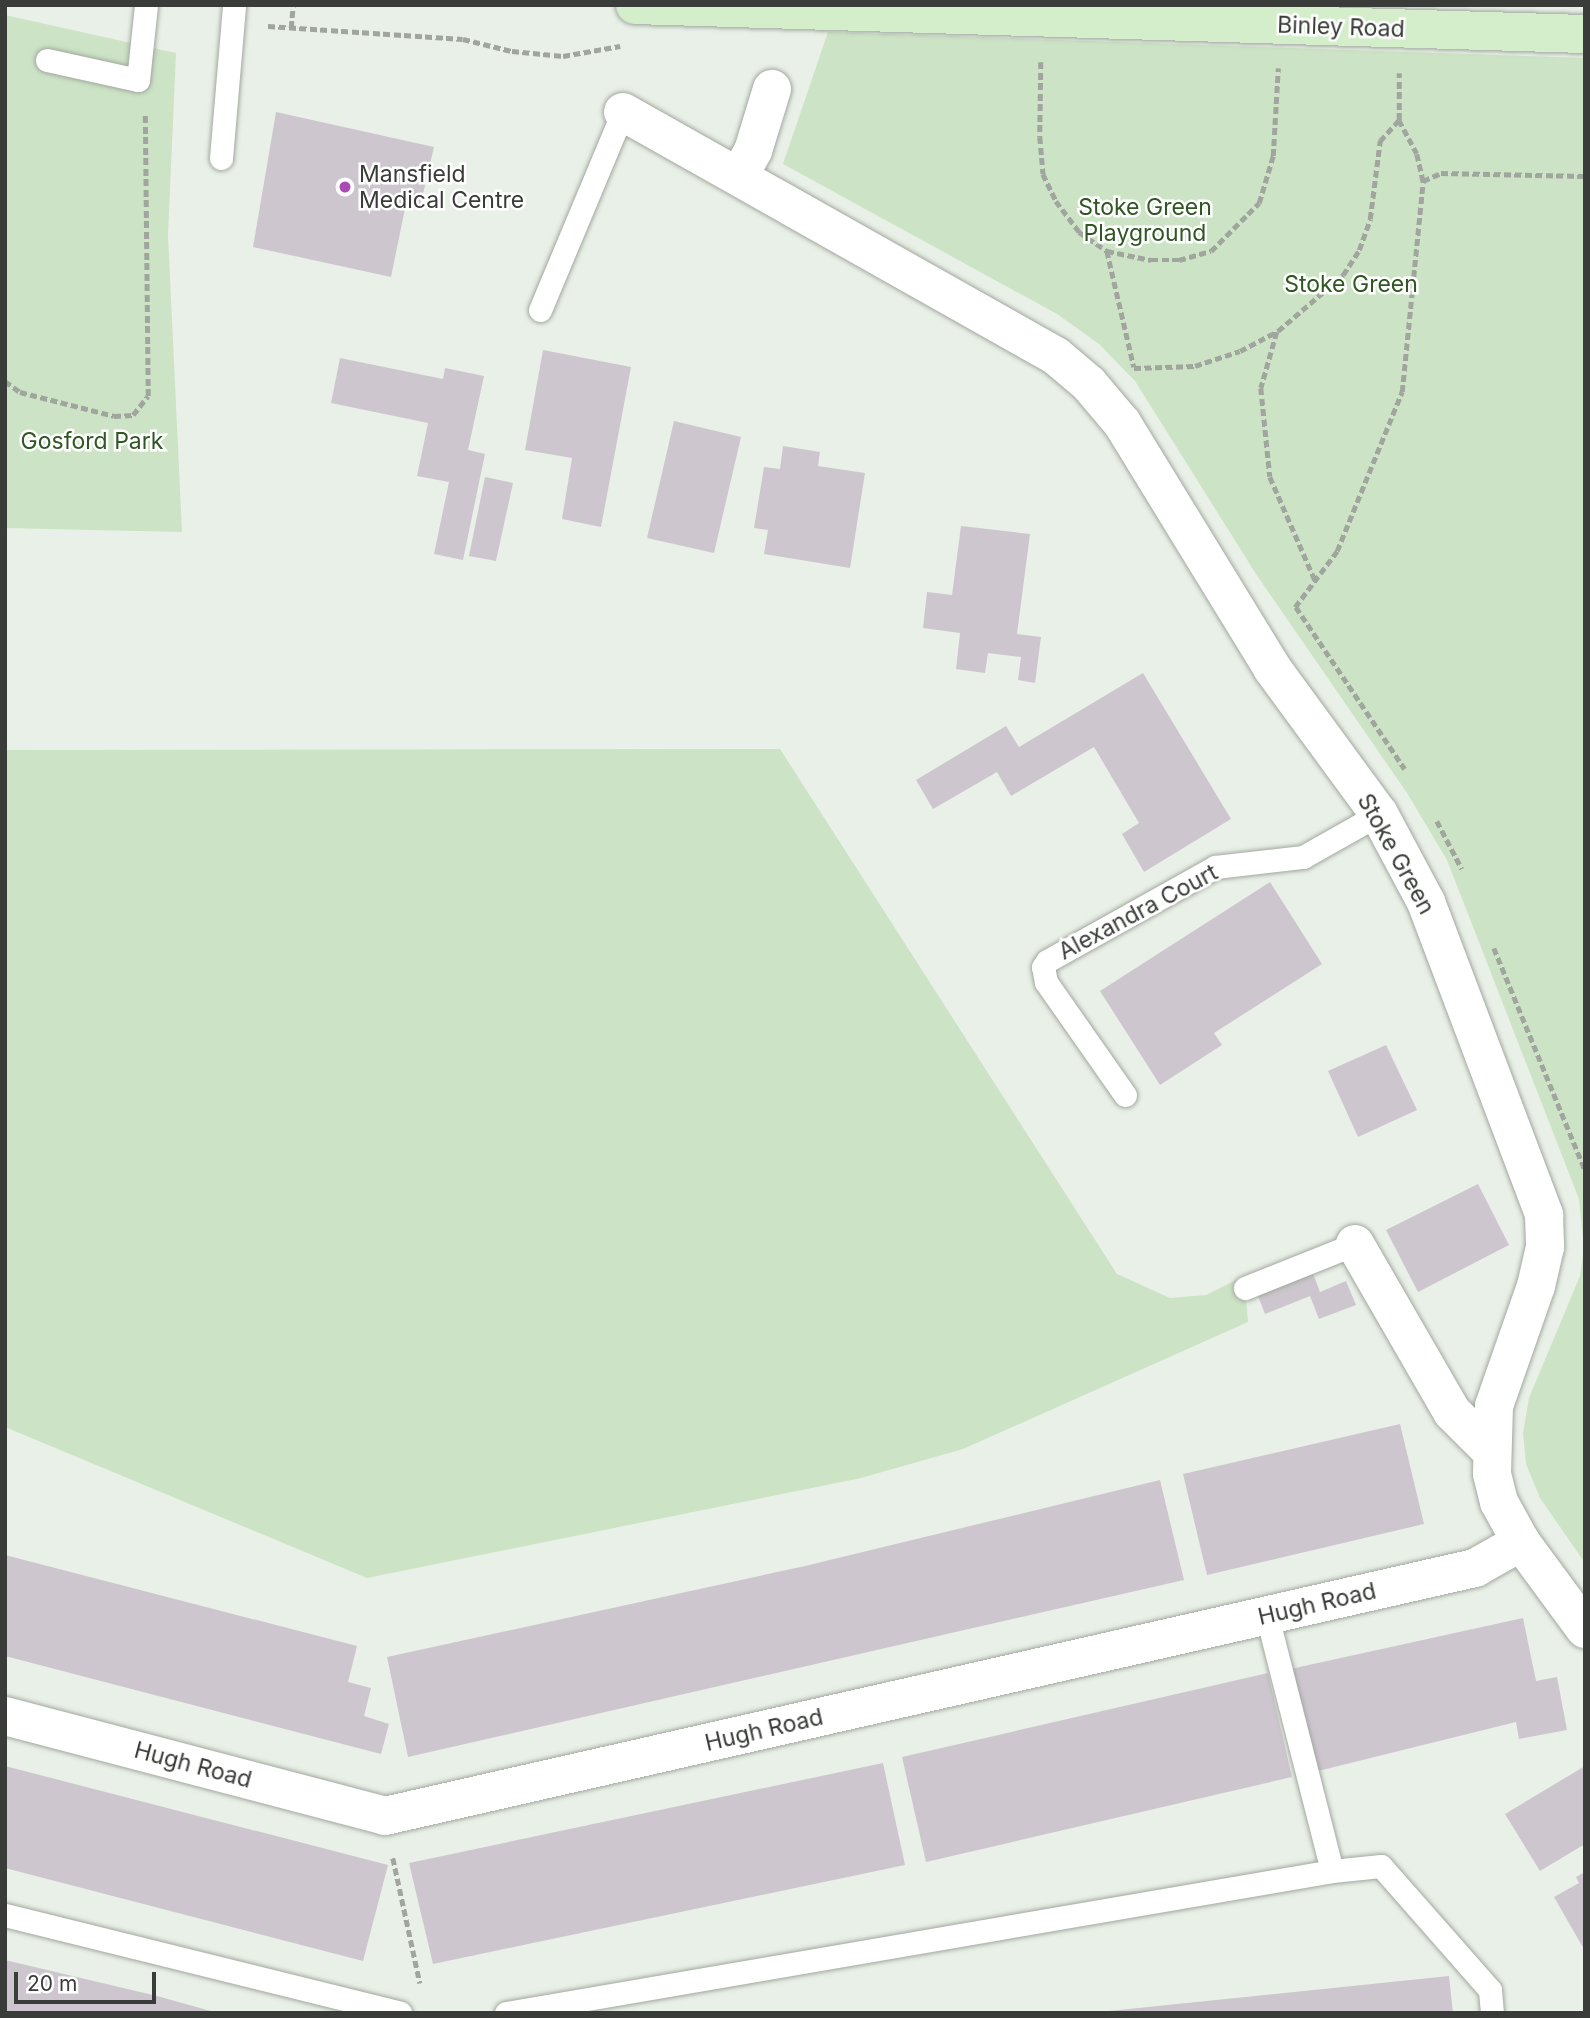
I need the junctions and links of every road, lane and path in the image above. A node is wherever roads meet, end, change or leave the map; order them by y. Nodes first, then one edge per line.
1 (146, 5) edge
2 (234, 5) edge
3 (293, 5) edge
4 (635, 5) edge
5 (775, 7) edge
6 (1041, 19) junction
7 (291, 28) dead end
8 (1585, 34) edge
9 (47, 60) dead end
10 (1278, 66) dead end
11 (1399, 70) dead end
12 (138, 80) junction
13 (772, 89) dead end
14 (623, 112) joint
15 (1399, 120) junction
16 (221, 158) dead end
17 (739, 176) junction
18 (1585, 176) edge
19 (1423, 181) junction
20 (1107, 251) junction
21 (540, 310) dead end
22 (1278, 331) junction
23 (1135, 368) junction
24 (5, 381) edge
25 (1089, 384) junction
26 (1315, 581) junction
27 (1249, 633) junction
28 (1379, 814) junction
29 (1125, 1095) dead end
30 (1355, 1244) joint
31 (1245, 1288) dead end
32 (1489, 1449) junction
33 (1521, 1542) junction
34 (1267, 1616) junction
35 (1585, 1629) edge
36 (5, 1716) edge
37 (385, 1816) junction
38 (1332, 1871) junction
39 (5, 1915) edge
40 (420, 1986) dead end
41 (400, 2013) edge
42 (506, 2013) edge
43 (1492, 2013) edge

1 - 12 lane
2 - 16 lane
3 - 7 path
4 - 5 main road, Binley Road
5 - 6 main road, Binley Road
6 - 8 main road, Binley Road
6 - 20 path
9 - 12 lane
10 - 20 path
11 - 15 path
12 - 24 path
13 - 17 street
14 - 17 street, Stoke Green
14 - 21 lane
15 - 19 path
15 - 22 path
17 - 25 street, Stoke Green
18 - 19 path
19 - 26 path
20 - 23 path
22 - 23 path
22 - 26 path
23 - 25 path
25 - 27 street, Stoke Green
26 - 27 path
27 - 28 street, Stoke Green
28 - 29 lane, Alexandra Court
28 - 32 street, Stoke Green
30 - 31 lane
30 - 32 street
32 - 33 street, Stoke Green
33 - 34 street, Hugh Road
33 - 35 street, Stoke Green
34 - 37 street, Hugh Road
34 - 38 lane
36 - 37 street, Hugh Road
37 - 40 path
38 - 42 lane
38 - 43 lane
39 - 41 lane

